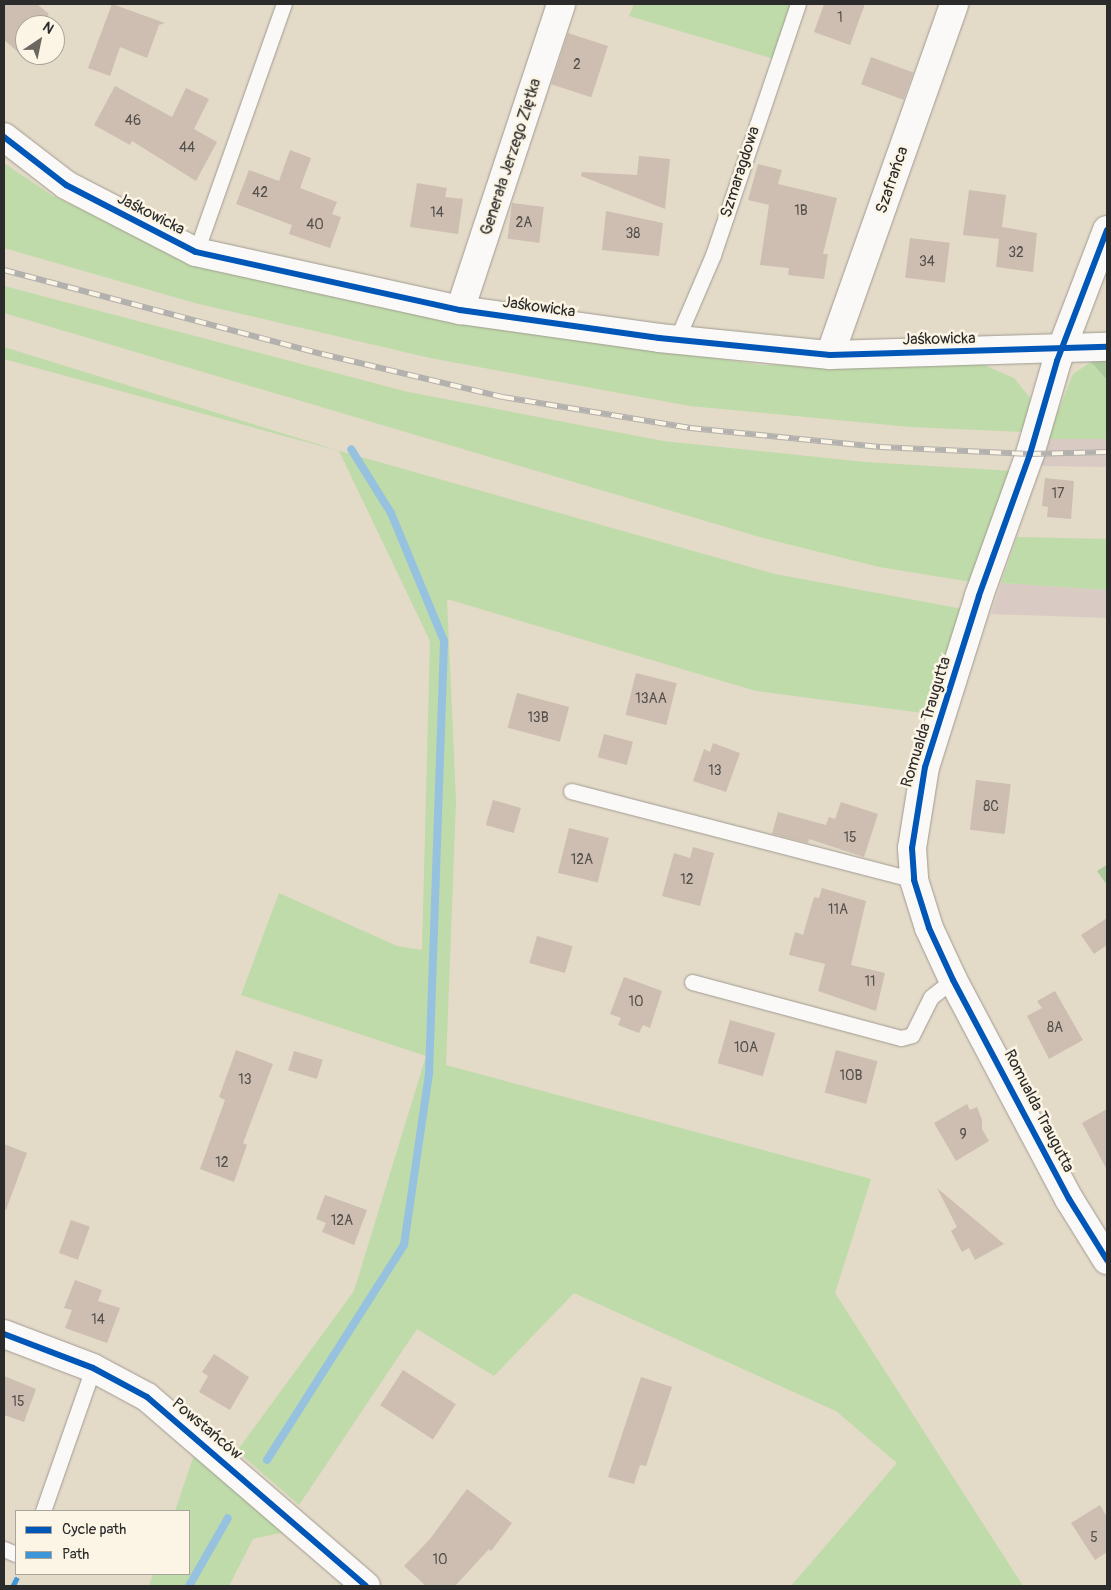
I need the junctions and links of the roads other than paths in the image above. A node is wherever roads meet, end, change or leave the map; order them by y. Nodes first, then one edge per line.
1 (284, 4) edge
2 (561, 4) edge
3 (798, 4) edge
4 (954, 4) edge
5 (4, 136) edge
6 (1107, 230) edge
7 (196, 252) junction
8 (460, 310) junction
9 (677, 340) junction
10 (1107, 347) edge
11 (1063, 349) junction
12 (830, 355) junction
13 (571, 791) dead end
14 (914, 880) junction
15 (953, 980) junction
16 (692, 982) dead end
17 (1107, 1260) edge
18 (4, 1334) edge
19 (93, 1368) junction
20 (42, 1510) edge
21 (366, 1586) edge

1 - 7 lane
2 - 8 street, Generała Jerzego Ziętka
3 - 9 lane, Szmaragdowa
4 - 12 street, Szafrańca
5 - 7 street, Jaśkowicka
6 - 11 street, Romualda Traugutta
7 - 8 street, Jaśkowicka
8 - 9 street, Jaśkowicka
9 - 12 street, Jaśkowicka
10 - 11 street, Jaśkowicka
11 - 12 street, Jaśkowicka
11 - 14 street, Romualda Traugutta
13 - 14 lane
14 - 15 street, Romualda Traugutta
15 - 16 lane
15 - 17 street, Romualda Traugutta
18 - 19 street, Powstańców
19 - 20 lane
19 - 21 street, Powstańców

